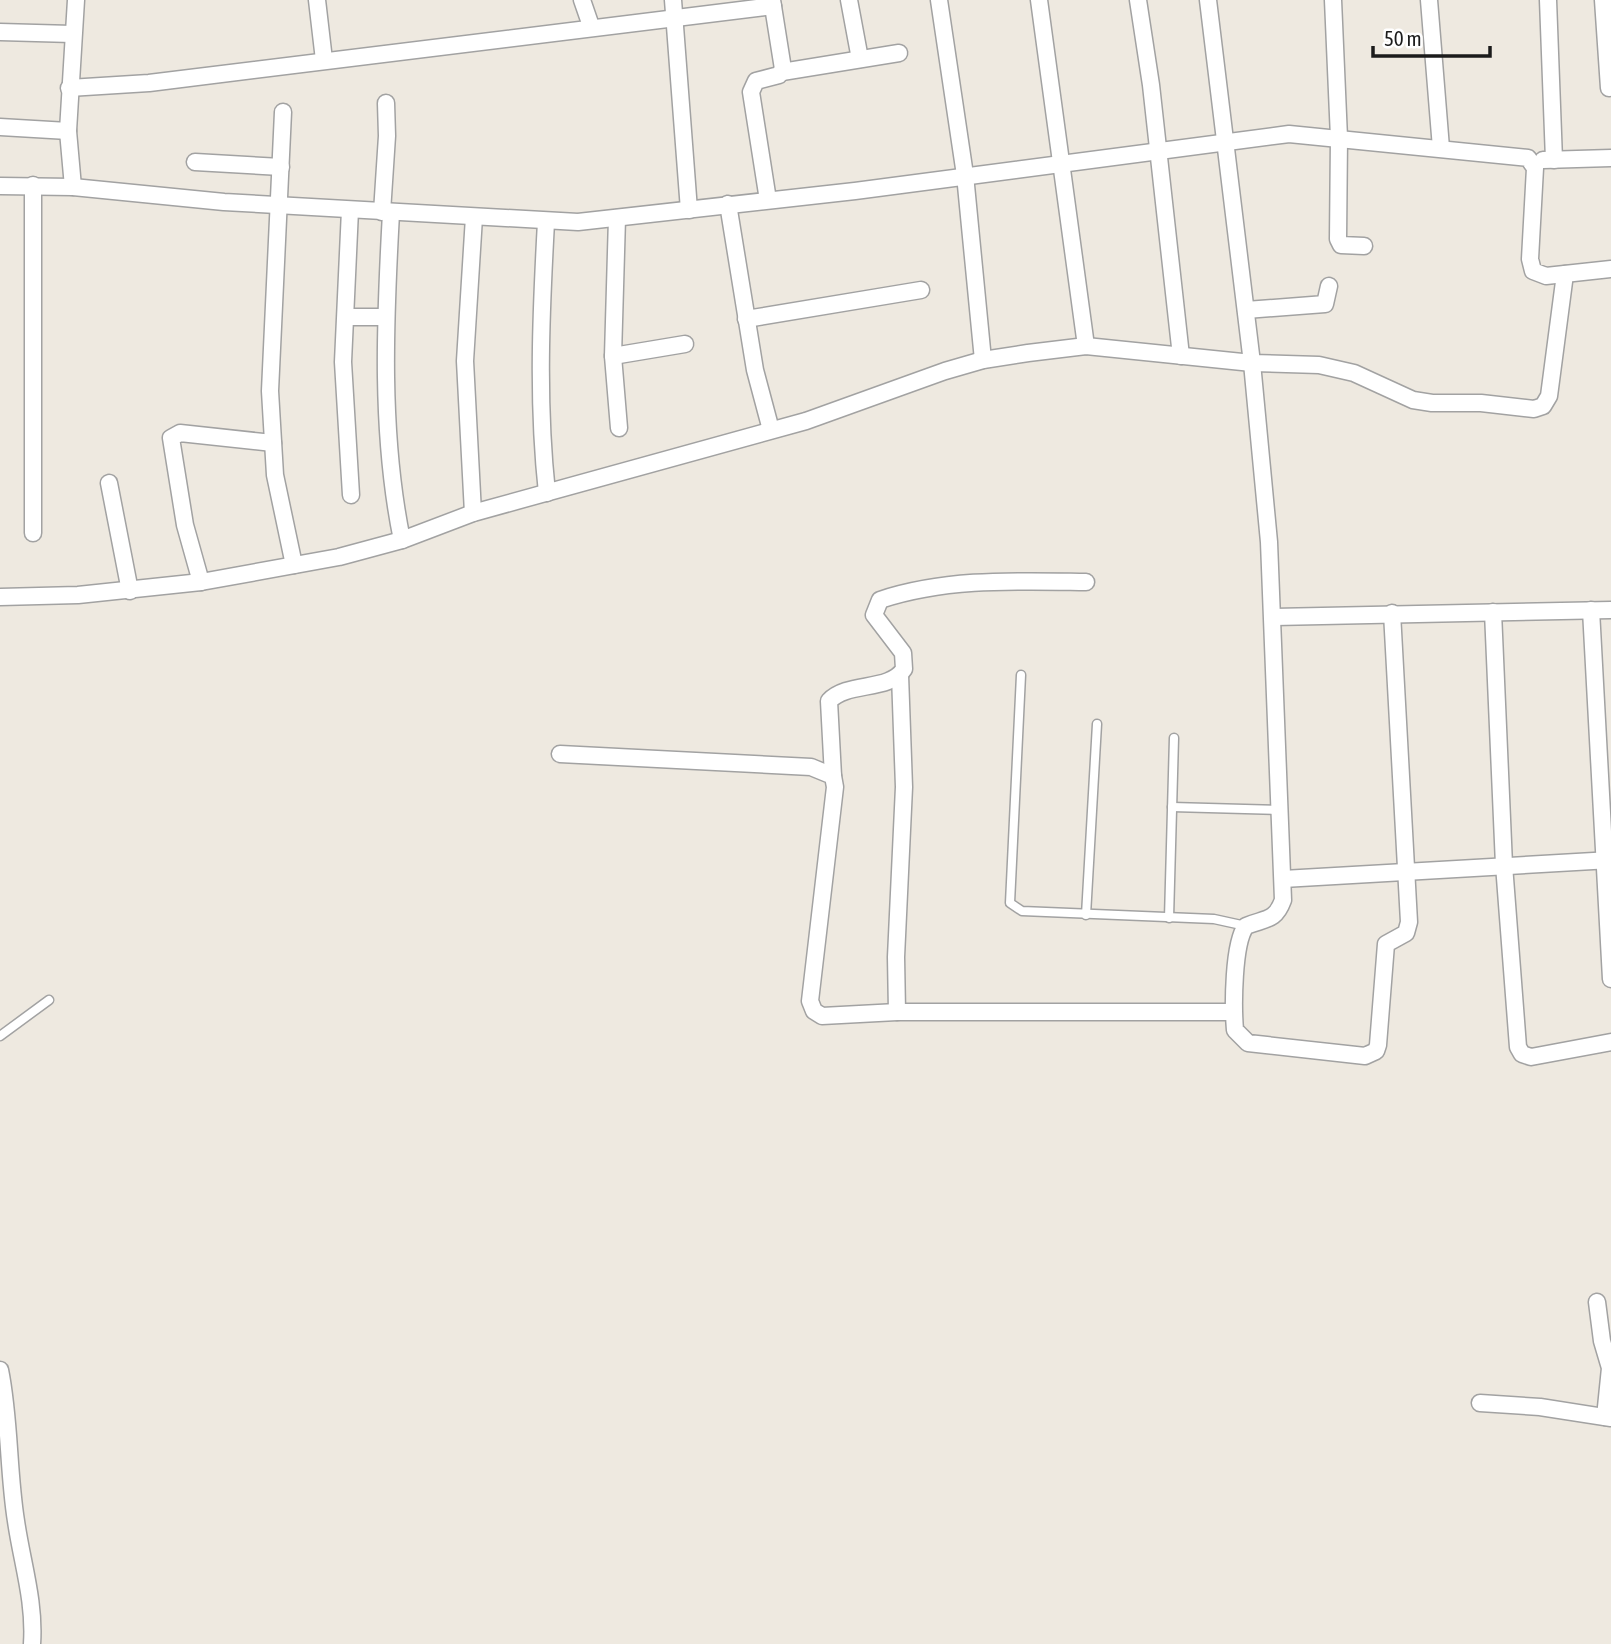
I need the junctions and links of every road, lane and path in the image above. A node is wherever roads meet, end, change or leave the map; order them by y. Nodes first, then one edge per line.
1 (76, 0) edge
2 (317, 0) edge
3 (582, 0) edge
4 (673, 0) edge
5 (849, 0) edge
6 (939, 0) edge
7 (1039, 0) edge
8 (1138, 0) edge
9 (1208, 0) edge
10 (1332, 0) edge
11 (1429, 0) edge
12 (1548, 0) edge
13 (1603, 0) edge
14 (773, 3) edge
15 (674, 19) junction
16 (591, 26) junction
17 (0, 32) edge
18 (72, 34) junction
19 (899, 53) dead end
20 (860, 59) junction
21 (324, 60) junction
22 (782, 72) junction
23 (69, 88) junction
24 (1609, 88) edge
25 (386, 103) dead end
26 (283, 112) dead end
27 (0, 127) edge
28 (68, 131) junction
29 (1339, 138) junction
30 (1225, 141) junction
31 (1441, 148) junction
32 (1158, 150) junction
33 (1611, 158) edge
34 (1532, 160) junction
35 (1554, 160) junction
36 (1061, 162) junction
37 (195, 163) dead end
38 (281, 167) junction
39 (965, 175) junction
40 (33, 185) junction
41 (0, 186) edge
42 (74, 187) junction
43 (768, 200) junction
44 (728, 204) junction
45 (280, 205) junction
46 (689, 209) junction
47 (350, 210) junction
48 (386, 212) junction
49 (474, 217) junction
50 (617, 218) junction
51 (546, 222) junction
52 (1364, 246) dead end
53 (1611, 269) edge
54 (1565, 274) junction
55 (1329, 286) dead end
56 (922, 290) dead end
57 (1246, 310) junction
58 (346, 317) junction
59 (386, 317) junction
60 (746, 318) junction
61 (685, 344) dead end
62 (1086, 346) junction
63 (613, 356) junction
64 (1181, 356) junction
65 (983, 360) junction
66 (1252, 363) junction
67 (620, 428) dead end
68 (771, 430) junction
69 (273, 443) junction
70 (109, 483) dead end
71 (547, 493) junction
72 (351, 495) dead end
73 (473, 513) junction
74 (33, 533) dead end
75 (402, 540) junction
76 (295, 565) junction
77 (201, 582) junction
78 (1086, 582) dead end
79 (130, 591) junction
80 (0, 597) edge
81 (1591, 610) junction
82 (1611, 610) edge
83 (1493, 612) junction
84 (1392, 614) junction
85 (1274, 617) junction
86 (900, 675) junction
87 (1021, 675) dead end
88 (1097, 724) dead end
89 (1174, 738) dead end
90 (560, 754) dead end
91 (833, 776) junction
92 (1172, 807) junction
93 (1281, 810) junction
94 (1607, 861) edge
95 (1504, 865) junction
96 (1404, 872) junction
97 (1283, 878) junction
98 (1086, 915) junction
99 (1169, 919) junction
100 (1246, 926) junction
101 (1611, 979) edge
102 (49, 1000) dead end
103 (897, 1012) junction
104 (1233, 1012) junction
105 (0, 1036) edge
106 (1611, 1042) edge
107 (1597, 1302) dead end
108 (0, 1370) edge
109 (1480, 1403) dead end
110 (1608, 1417) edge
111 (32, 1644) edge

1 - 18 street
2 - 21 street
3 - 16 street
4 - 15 street
5 - 20 street
6 - 39 street
7 - 36 street
8 - 32 street
9 - 30 street
10 - 29 street
11 - 31 street
12 - 35 street
13 - 24 street
14 - 15 street
14 - 22 street
15 - 16 street
15 - 46 street
16 - 21 street
17 - 18 street
18 - 23 street
19 - 20 street
20 - 22 street
21 - 23 street
22 - 43 street
23 - 28 street
25 - 48 street
26 - 38 street
27 - 28 street
28 - 42 street
29 - 30 street
29 - 31 street
29 - 52 street
30 - 32 street
30 - 57 street
31 - 34 street
32 - 36 street
32 - 64 street
33 - 35 street
34 - 35 street
34 - 54 street
36 - 39 street
36 - 62 street
37 - 38 street
38 - 45 street
39 - 43 street
39 - 65 street
40 - 41 street
40 - 42 street
40 - 74 street
42 - 45 street
43 - 44 street
44 - 46 street
44 - 60 street
45 - 47 street
45 - 69 street
46 - 50 street
47 - 48 street
47 - 58 street
48 - 49 street
48 - 59 street
49 - 51 street
49 - 73 street
50 - 51 street
50 - 63 street
51 - 71 street
53 - 54 street
54 - 66 street
55 - 57 street
56 - 60 street
57 - 66 street
58 - 59 street
58 - 72 street
59 - 75 street
60 - 68 street
61 - 63 street
62 - 64 street
62 - 65 street
63 - 67 street
64 - 66 street
65 - 68 street
66 - 85 street
68 - 71 street
69 - 76 street
69 - 77 street
70 - 79 street
71 - 73 street
73 - 75 street
75 - 76 street
76 - 77 street
77 - 79 street
78 - 86 street
79 - 80 street
81 - 82 street
81 - 83 street
81 - 94 street
83 - 84 street
83 - 95 street
84 - 85 street
84 - 96 street
85 - 93 street
86 - 91 street
86 - 103 street
87 - 98 lane
88 - 98 lane
89 - 92 lane
90 - 91 street
91 - 103 street
92 - 93 lane
92 - 99 lane
93 - 97 street
94 - 95 street
94 - 101 street
95 - 96 street
95 - 106 street
96 - 97 street
96 - 104 street
97 - 100 street
98 - 99 lane
99 - 100 lane
100 - 104 street
102 - 105 lane
103 - 104 street
107 - 110 street
108 - 111 street
109 - 110 street

